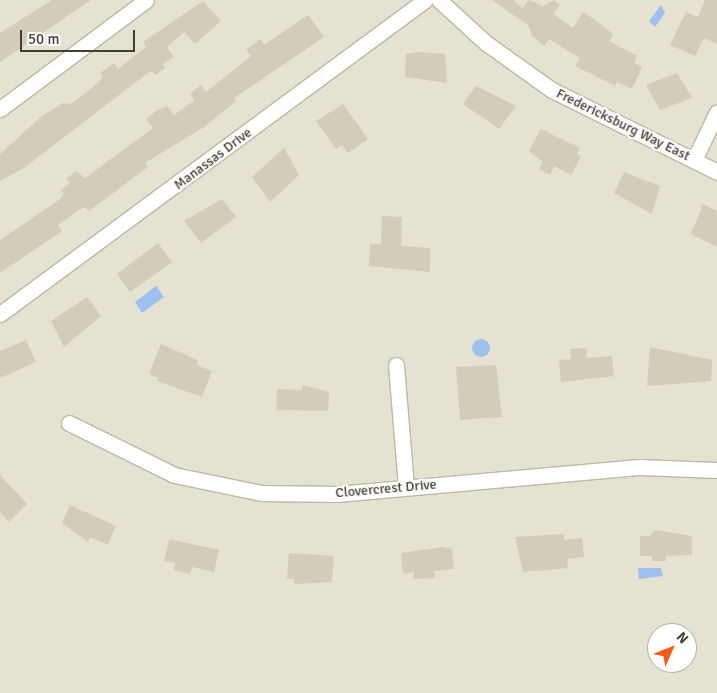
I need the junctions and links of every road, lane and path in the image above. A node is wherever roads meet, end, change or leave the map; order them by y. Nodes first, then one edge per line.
1 (146, 0) edge
2 (425, 0) edge
3 (439, 0) edge
4 (0, 109) edge
5 (717, 112) edge
6 (694, 160) junction
7 (717, 172) edge
8 (0, 314) edge
9 (396, 365) dead end
10 (69, 423) dead end
11 (717, 470) edge
12 (406, 487) junction

1 - 4 street
2 - 8 street, Manassas Drive
3 - 6 street, Fredericksburg Way East
5 - 6 street
6 - 7 street, Fredericksburg Way East
9 - 12 street
10 - 12 street, Clovercrest Drive
11 - 12 street, Clovercrest Drive

